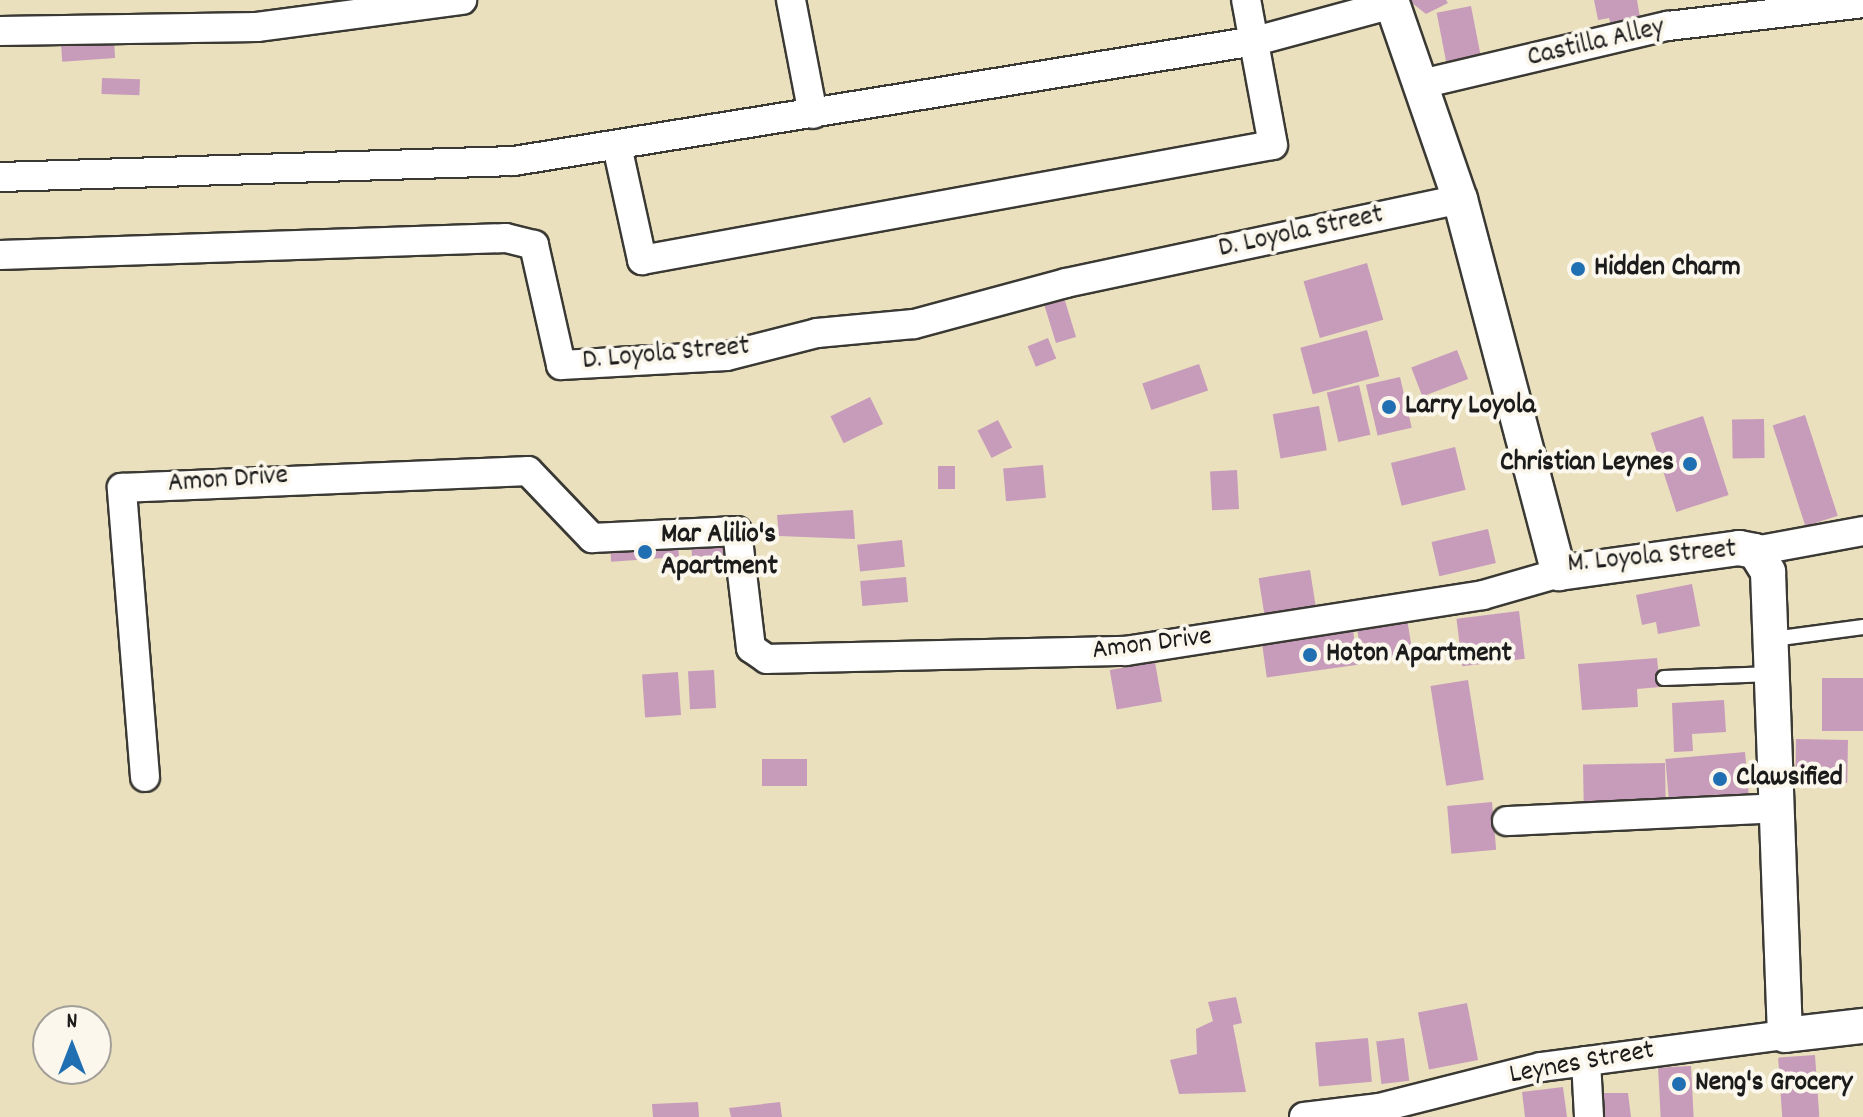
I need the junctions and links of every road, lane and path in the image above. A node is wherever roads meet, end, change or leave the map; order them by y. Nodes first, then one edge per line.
1 (462, 0) edge
2 (791, 0) edge
3 (1246, 0) edge
4 (1392, 2) edge
5 (1863, 3) edge
6 (0, 31) edge
7 (1255, 41) junction
8 (1426, 83) junction
9 (813, 114) junction
10 (617, 146) junction
11 (0, 177) edge
12 (1460, 199) junction
13 (0, 255) edge
14 (1863, 531) edge
15 (1755, 551) junction
16 (1559, 573) junction
17 (1863, 627) edge
18 (1773, 639) junction
19 (1773, 674) junction
20 (1664, 678) dead end
21 (145, 777) dead end
22 (1778, 808) junction
23 (1507, 821) dead end
24 (1863, 1026) edge
25 (1785, 1035) junction
26 (1586, 1061) junction
27 (1452, 1104) edge
28 (1304, 1117) edge
29 (1589, 1117) edge

1 - 6 street
2 - 9 street
3 - 7 street
4 - 7 street
4 - 8 street, M. Loyola Street
5 - 8 street, Castilla Alley
7 - 9 street
7 - 10 street
8 - 12 street, M. Loyola Street
9 - 10 street
10 - 11 street
12 - 13 street, D. Loyola Street
12 - 16 street, M. Loyola Street
14 - 15 street
15 - 16 street, M. Loyola Street
15 - 18 street, M. Loyola Street
16 - 21 street, Amon Drive
17 - 18 lane
18 - 19 street, M. Loyola Street
19 - 20 lane
19 - 22 street, M. Loyola Street
22 - 23 street
22 - 25 street, M. Loyola Street
24 - 25 street, Leynes Street
25 - 26 street, Leynes Street
26 - 27 street, Leynes Street
26 - 29 street
27 - 28 street, Leynes Street

